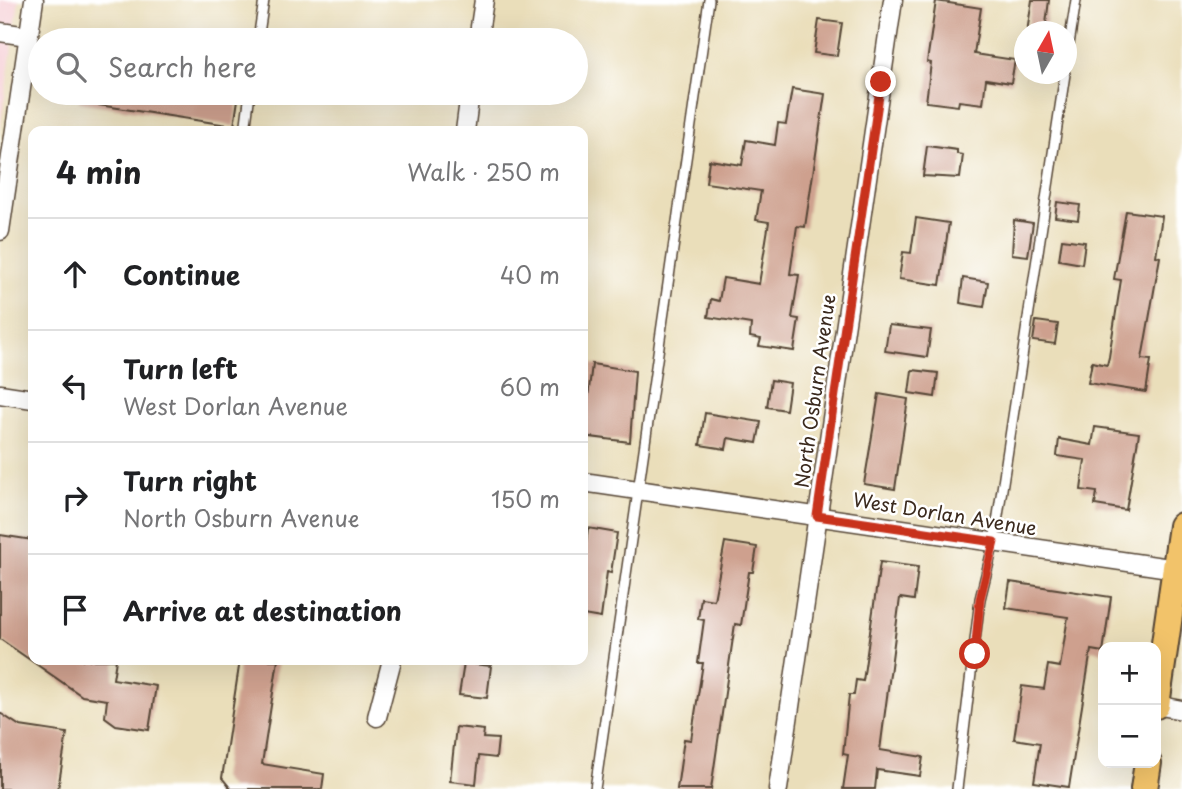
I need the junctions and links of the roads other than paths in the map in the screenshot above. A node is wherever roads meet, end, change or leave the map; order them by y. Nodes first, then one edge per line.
1 (34, 0) edge
2 (264, 0) edge
3 (484, 0) edge
4 (709, 0) edge
5 (893, 0) edge
6 (1076, 0) edge
7 (1073, 21) edge
8 (29, 28) edge
9 (260, 28) edge
10 (480, 28) edge
11 (0, 32) edge
12 (28, 36) joint
13 (1063, 84) edge
14 (248, 105) edge
15 (468, 105) edge
16 (246, 126) edge
17 (466, 126) edge
18 (0, 231) edge
19 (0, 394) edge
20 (28, 398) edge
21 (588, 483) edge
22 (636, 490) junction
23 (817, 516) junction
24 (1182, 526) edge
25 (994, 542) junction
26 (1176, 569) junction
27 (391, 665) edge
28 (1161, 671) edge
29 (1161, 706) edge
30 (1182, 709) edge
31 (377, 717) dead end
32 (1147, 768) edge
33 (595, 789) edge
34 (778, 789) edge
35 (957, 789) edge
36 (1144, 789) edge

1 - 8 street
2 - 9 lane
3 - 10 street
4 - 22 lane
5 - 23 street, North Osburn Avenue
6 - 7 lane
11 - 12 street
12 - 18 street
13 - 25 lane
14 - 16 lane
15 - 17 street
19 - 20 street
21 - 22 street, West Dorlan Avenue
22 - 23 street, West Dorlan Avenue
22 - 33 lane
23 - 25 street, West Dorlan Avenue
23 - 34 street, North Osburn Avenue
24 - 26 main road
25 - 26 street, West Dorlan Avenue
25 - 35 lane
26 - 28 main road
27 - 31 street
29 - 30 street
32 - 36 main road

